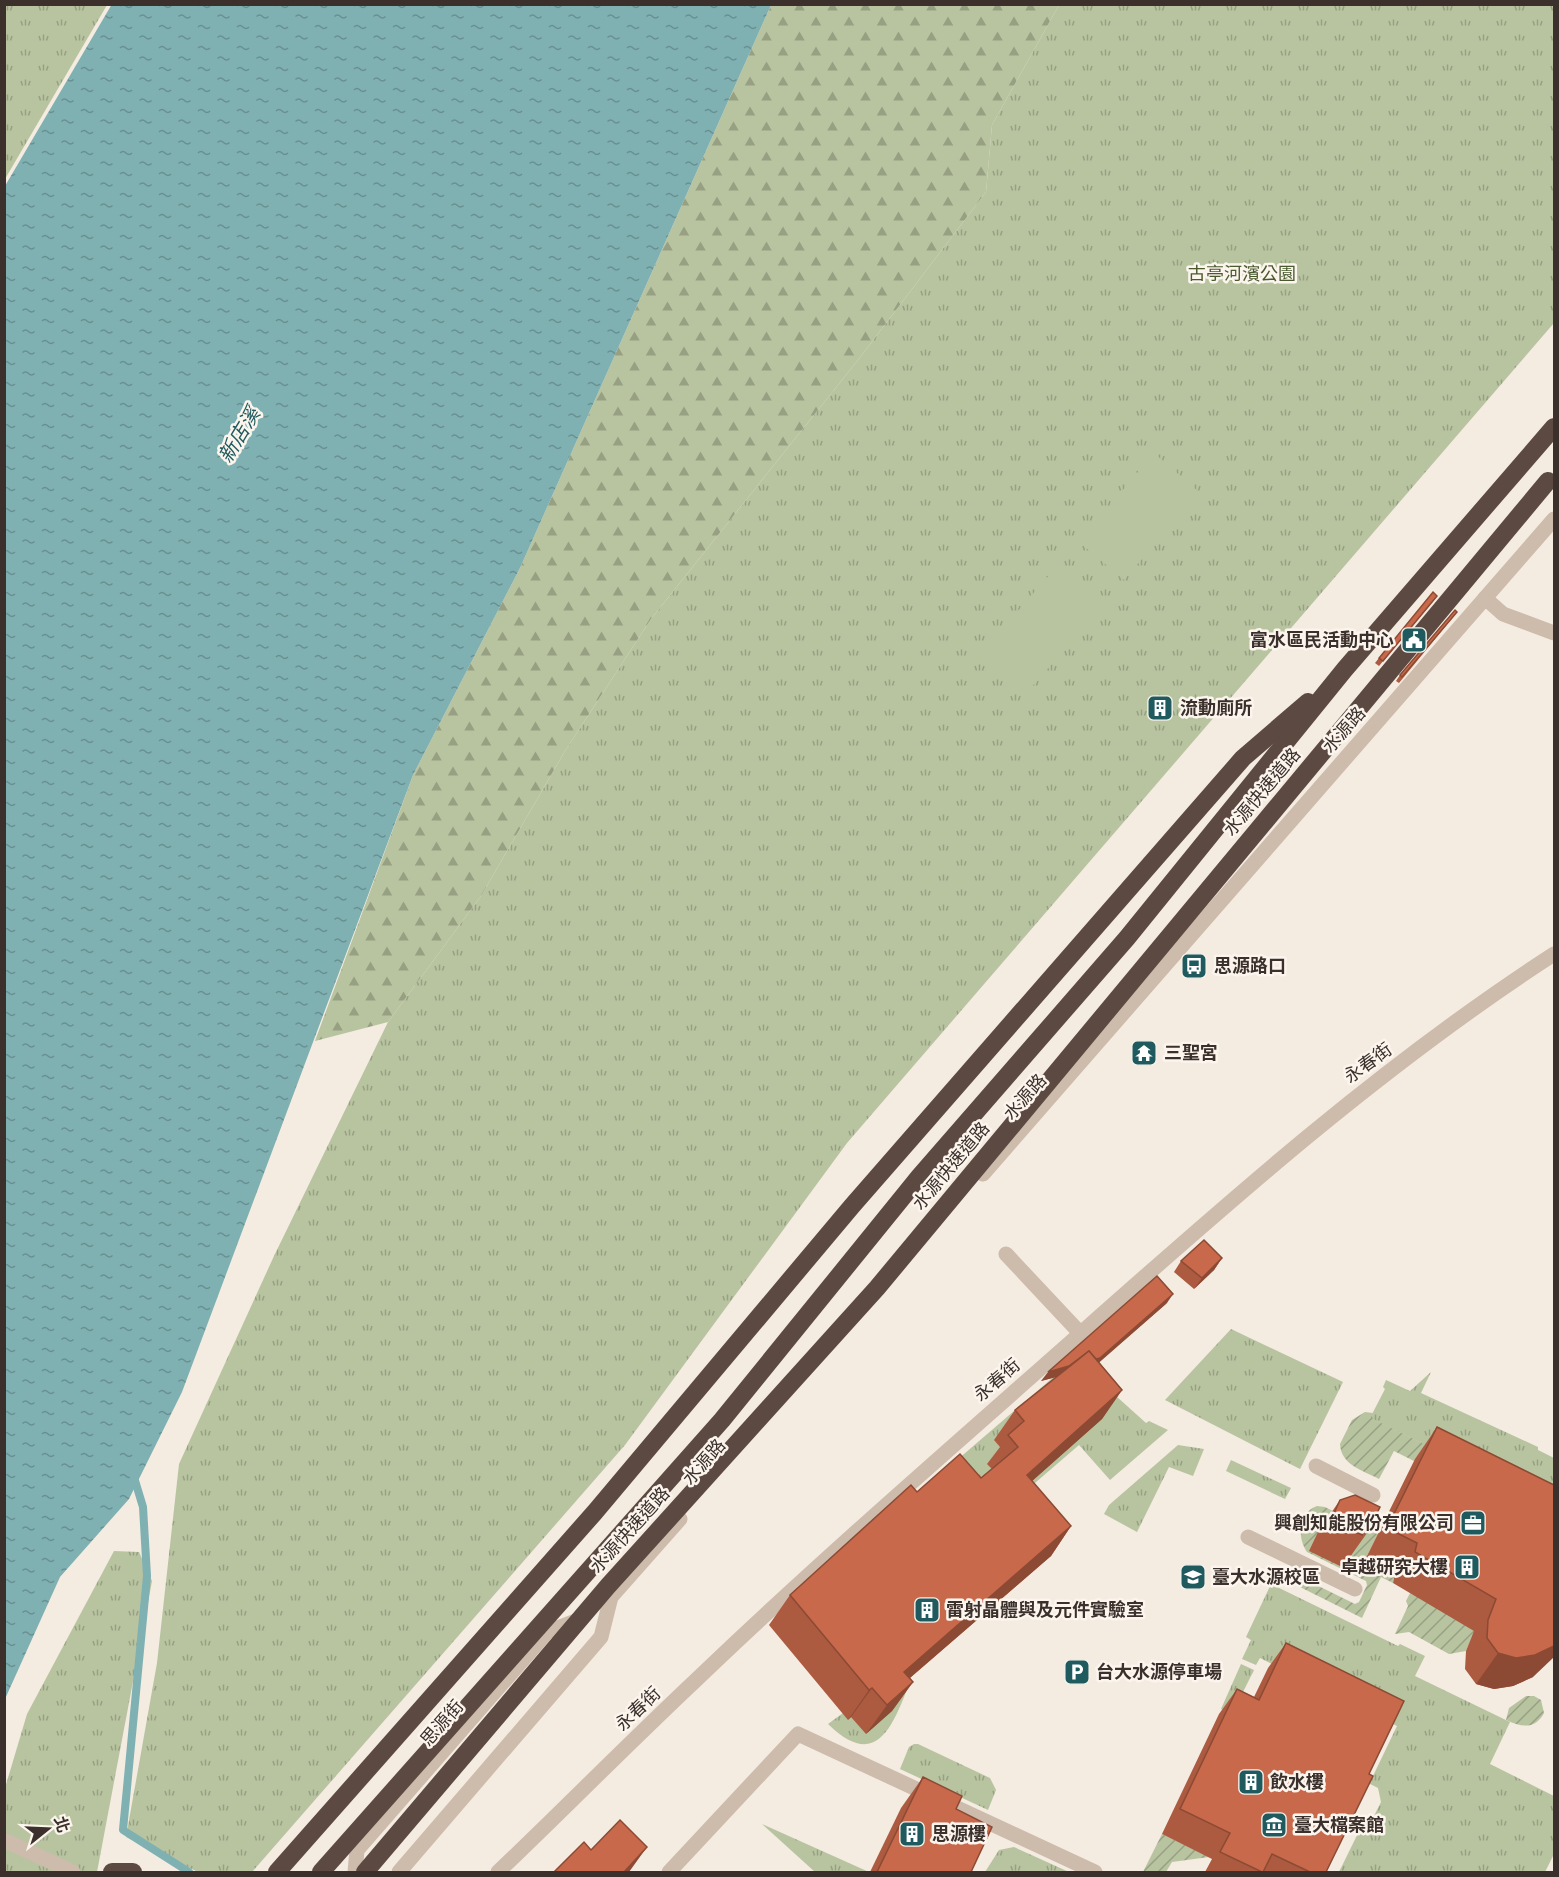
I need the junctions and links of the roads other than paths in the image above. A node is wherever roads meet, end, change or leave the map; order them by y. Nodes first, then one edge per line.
1 (1554, 427) edge
2 (1551, 477) edge
3 (1554, 519) edge
4 (1485, 598) junction
5 (1554, 633) edge
6 (1345, 669) junction
7 (1554, 954) edge
8 (1006, 1254) dead end
9 (1080, 1333) junction
10 (1316, 1466) dead end
11 (1372, 1495) dead end
12 (1248, 1537) dead end
13 (1355, 1589) dead end
14 (611, 1597) junction
15 (581, 1619) junction
16 (4, 1840) edge
17 (73, 1872) edge
18 (112, 1872) edge
19 (133, 1872) edge
20 (277, 1872) edge
21 (321, 1872) edge
22 (355, 1872) edge
23 (365, 1872) edge
24 (372, 1872) edge
25 (399, 1872) edge
26 (498, 1872) edge
27 (669, 1872) edge
28 (1095, 1872) edge

1 - 6 highway, 水源快速道路
2 - 23 highway, 水源快速道路, bridge
3 - 4 street, 水源路
4 - 5 street
4 - 14 street, 水源路
6 - 20 highway
6 - 21 highway, 水源快速道路
7 - 9 street, 永春街
8 - 9 street
9 - 26 street, 永春街
10 - 11 street
12 - 13 street
14 - 15 street
14 - 25 street, 水源路
15 - 22 street, 思源街
15 - 24 street
16 - 17 street
18 - 19 highway
27 - 28 street

